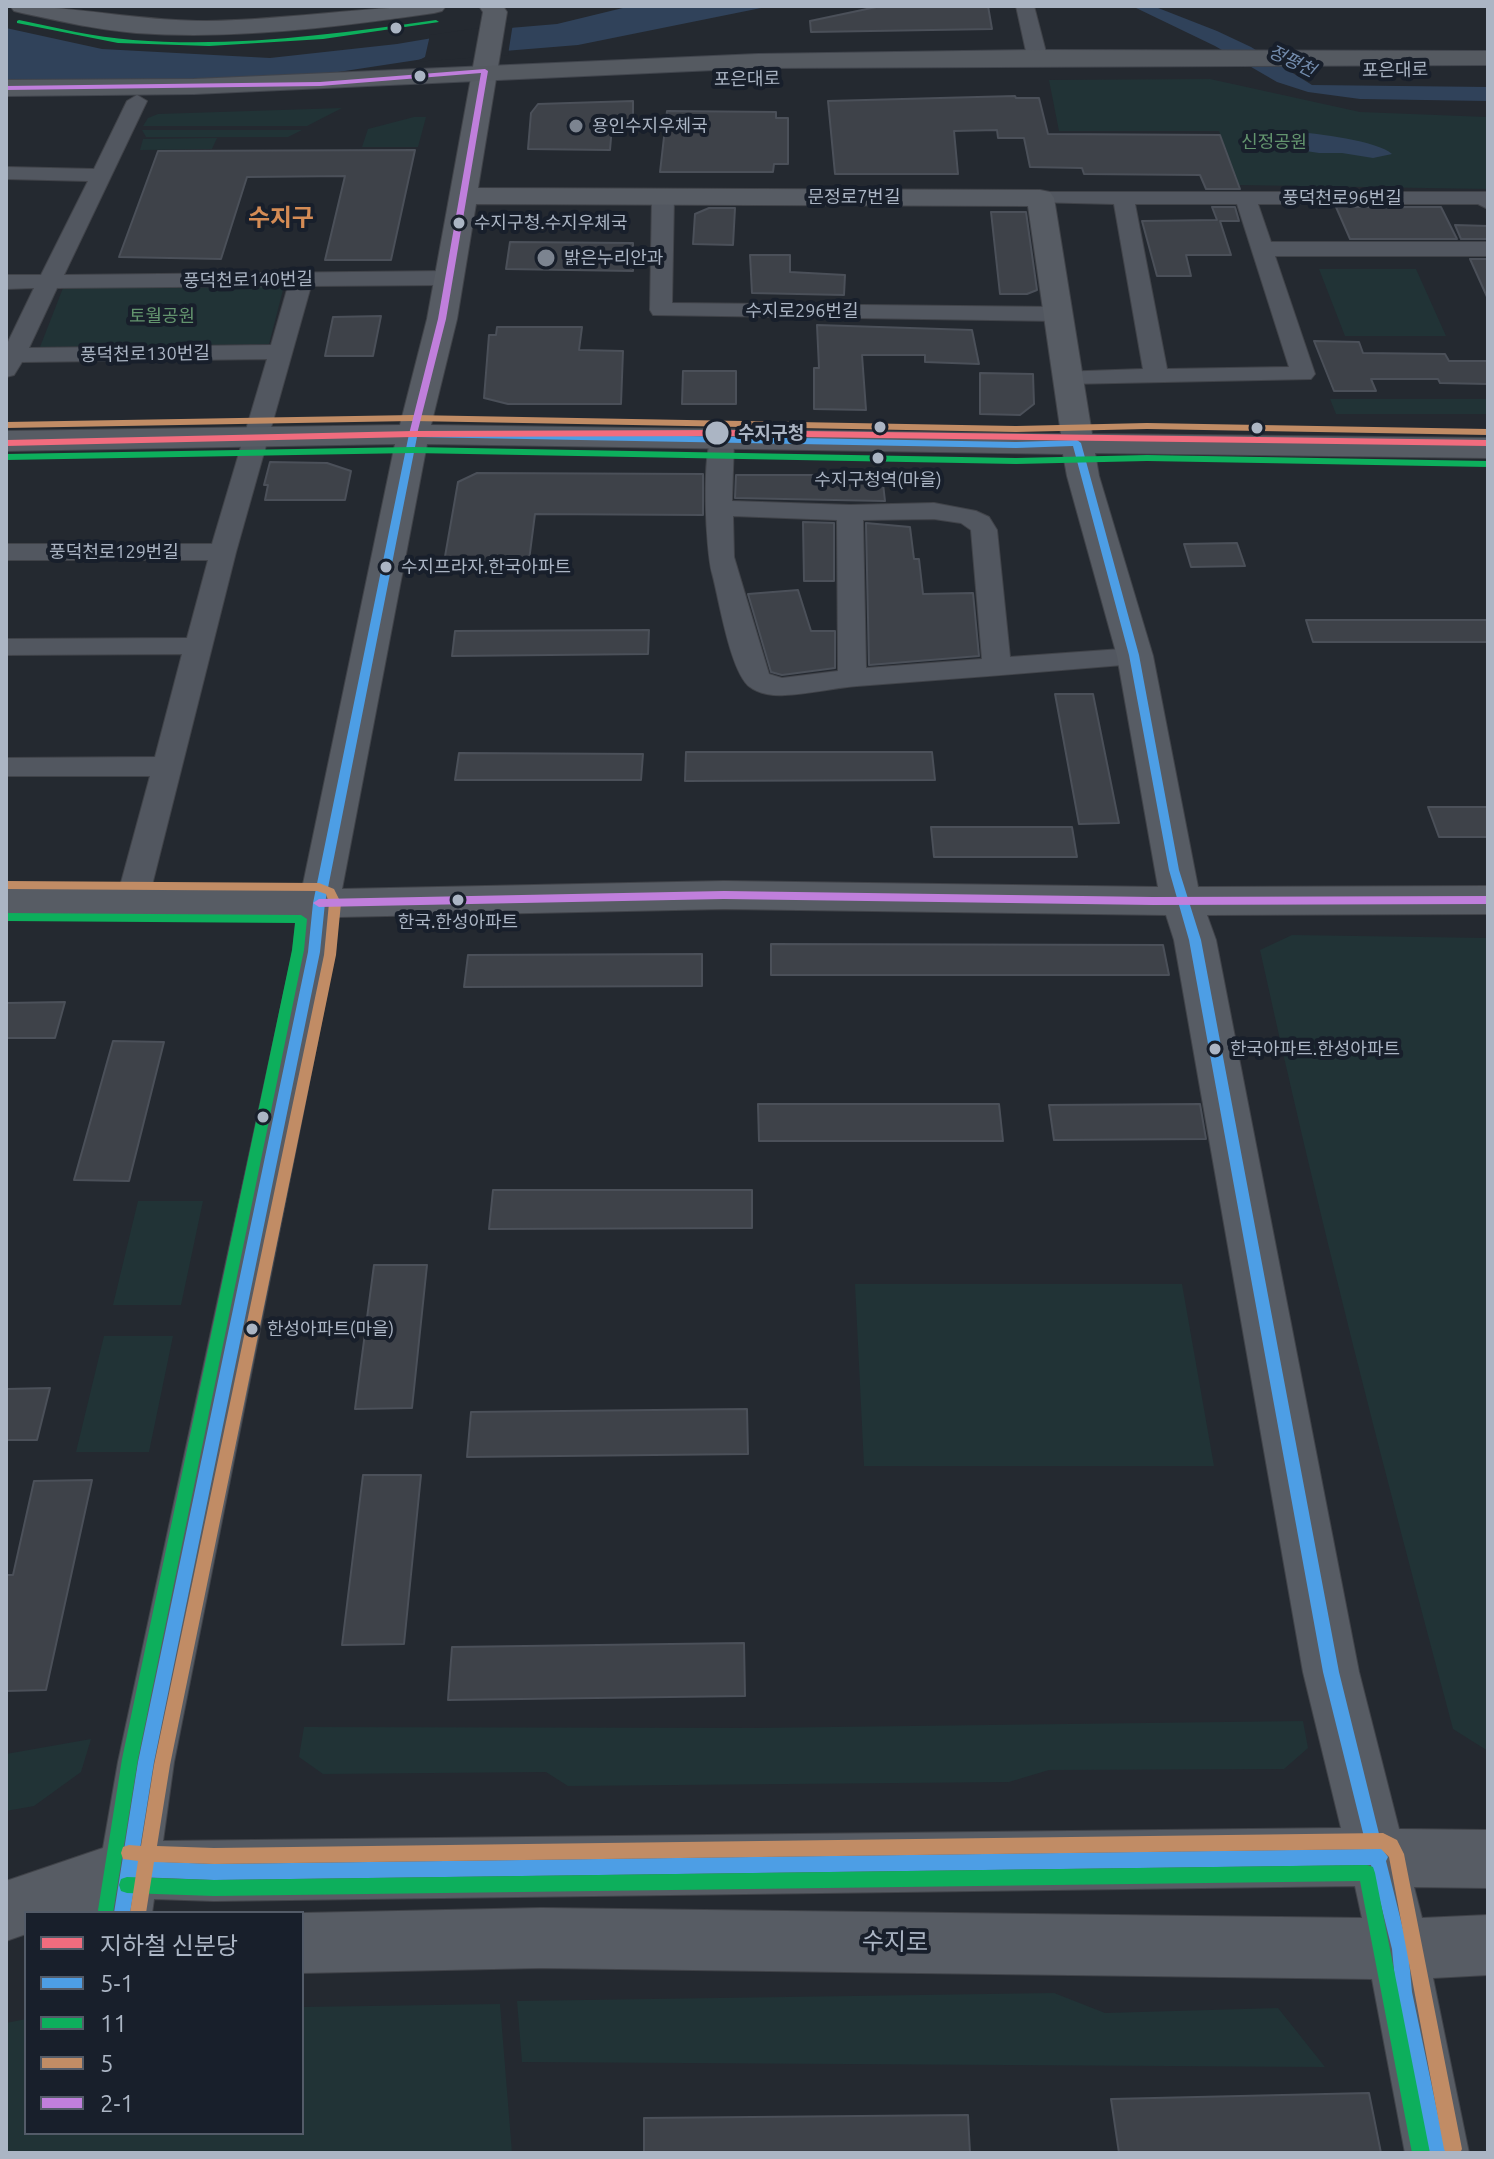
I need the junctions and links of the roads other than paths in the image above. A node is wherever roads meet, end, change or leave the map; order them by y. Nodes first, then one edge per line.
1 (22, 6) edge
2 (434, 6) edge
3 (1025, 6) edge
4 (493, 9) edge
5 (1037, 56) junction
6 (1488, 58) edge
7 (1200, 63) junction
8 (1299, 64) junction
9 (1488, 69) edge
10 (485, 73) junction
11 (6, 88) edge
12 (6, 101) edge
13 (137, 101) junction
14 (6, 173) edge
15 (103, 175) junction
16 (462, 196) junction
17 (663, 197) junction
18 (1040, 198) junction
19 (1123, 198) junction
20 (1246, 199) junction
21 (1488, 203) edge
22 (1263, 249) junction
23 (1488, 249) edge
24 (447, 278) junction
25 (301, 280) junction
26 (6, 282) edge
27 (49, 282) junction
28 (1057, 314) junction
29 (278, 352) junction
30 (8, 360) edge
31 (1156, 375) junction
32 (1067, 377) junction
33 (413, 434) junction
34 (254, 438) junction
35 (722, 440) junction
36 (6, 441) edge
37 (1077, 443) junction
38 (1488, 448) edge
39 (721, 508) junction
40 (850, 513) junction
41 (6, 552) edge
42 (223, 552) junction
43 (198, 646) junction
44 (6, 647) edge
45 (1135, 656) junction
46 (997, 669) junction
47 (852, 678) junction
48 (166, 766) junction
49 (6, 767) edge
50 (1182, 899) junction
51 (1488, 900) edge
52 (6, 901) edge
53 (132, 901) junction
54 (319, 903) junction
55 (1380, 1857) junction
56 (1488, 1859) edge
57 (125, 1891) edge
58 (14, 1912) edge
59 (304, 1943) edge
60 (1488, 1945) edge
61 (1400, 1949) junction
62 (1437, 2153) edge

1 - 2 street
3 - 5 street
4 - 10 street
5 - 7 main road, 포은대로
5 - 10 main road, 포은대로
6 - 8 main road, 포은대로
7 - 8 main road, 포은대로
7 - 10 main road, 포은대로
8 - 9 main road, 포은대로
10 - 11 main road, 포은대로
10 - 13 main road, 포은대로
10 - 16 street
12 - 13 main road, 포은대로
13 - 15 street
14 - 15 street
15 - 27 street
16 - 17 street, 문정로7번길
16 - 24 street
17 - 18 street, 문정로7번길
17 - 28 street, 수지로296번길
18 - 19 street, 문정로7번길
18 - 28 street
19 - 20 street, 문정로7번길
19 - 31 street
20 - 21 street, 풍덕천로96번길
20 - 22 street
22 - 23 street
22 - 31 street
24 - 25 street, 풍덕천로140번길
24 - 33 street
25 - 27 street, 풍덕천로140번길
25 - 29 street
26 - 27 street, 풍덕천로140번길
27 - 30 street
28 - 32 street
29 - 30 street, 풍덕천로130번길
29 - 34 street
31 - 32 street
32 - 37 street
33 - 34 street
33 - 35 street
33 - 54 street
34 - 36 street
34 - 42 street
35 - 37 street
35 - 39 street
37 - 38 street
37 - 45 street
39 - 40 street
39 - 47 street
40 - 46 street
40 - 47 street
41 - 42 street, 풍덕천로129번길
42 - 43 street
43 - 44 street
43 - 48 street
45 - 46 street
45 - 50 street
46 - 47 street
48 - 49 street
48 - 53 street
50 - 51 street
50 - 54 street
50 - 55 street
52 - 53 street
53 - 54 street
54 - 57 street
55 - 56 street
55 - 57 street
55 - 61 street
57 - 58 street
59 - 61 street, 수지로
60 - 61 street, 수지로
61 - 62 street

